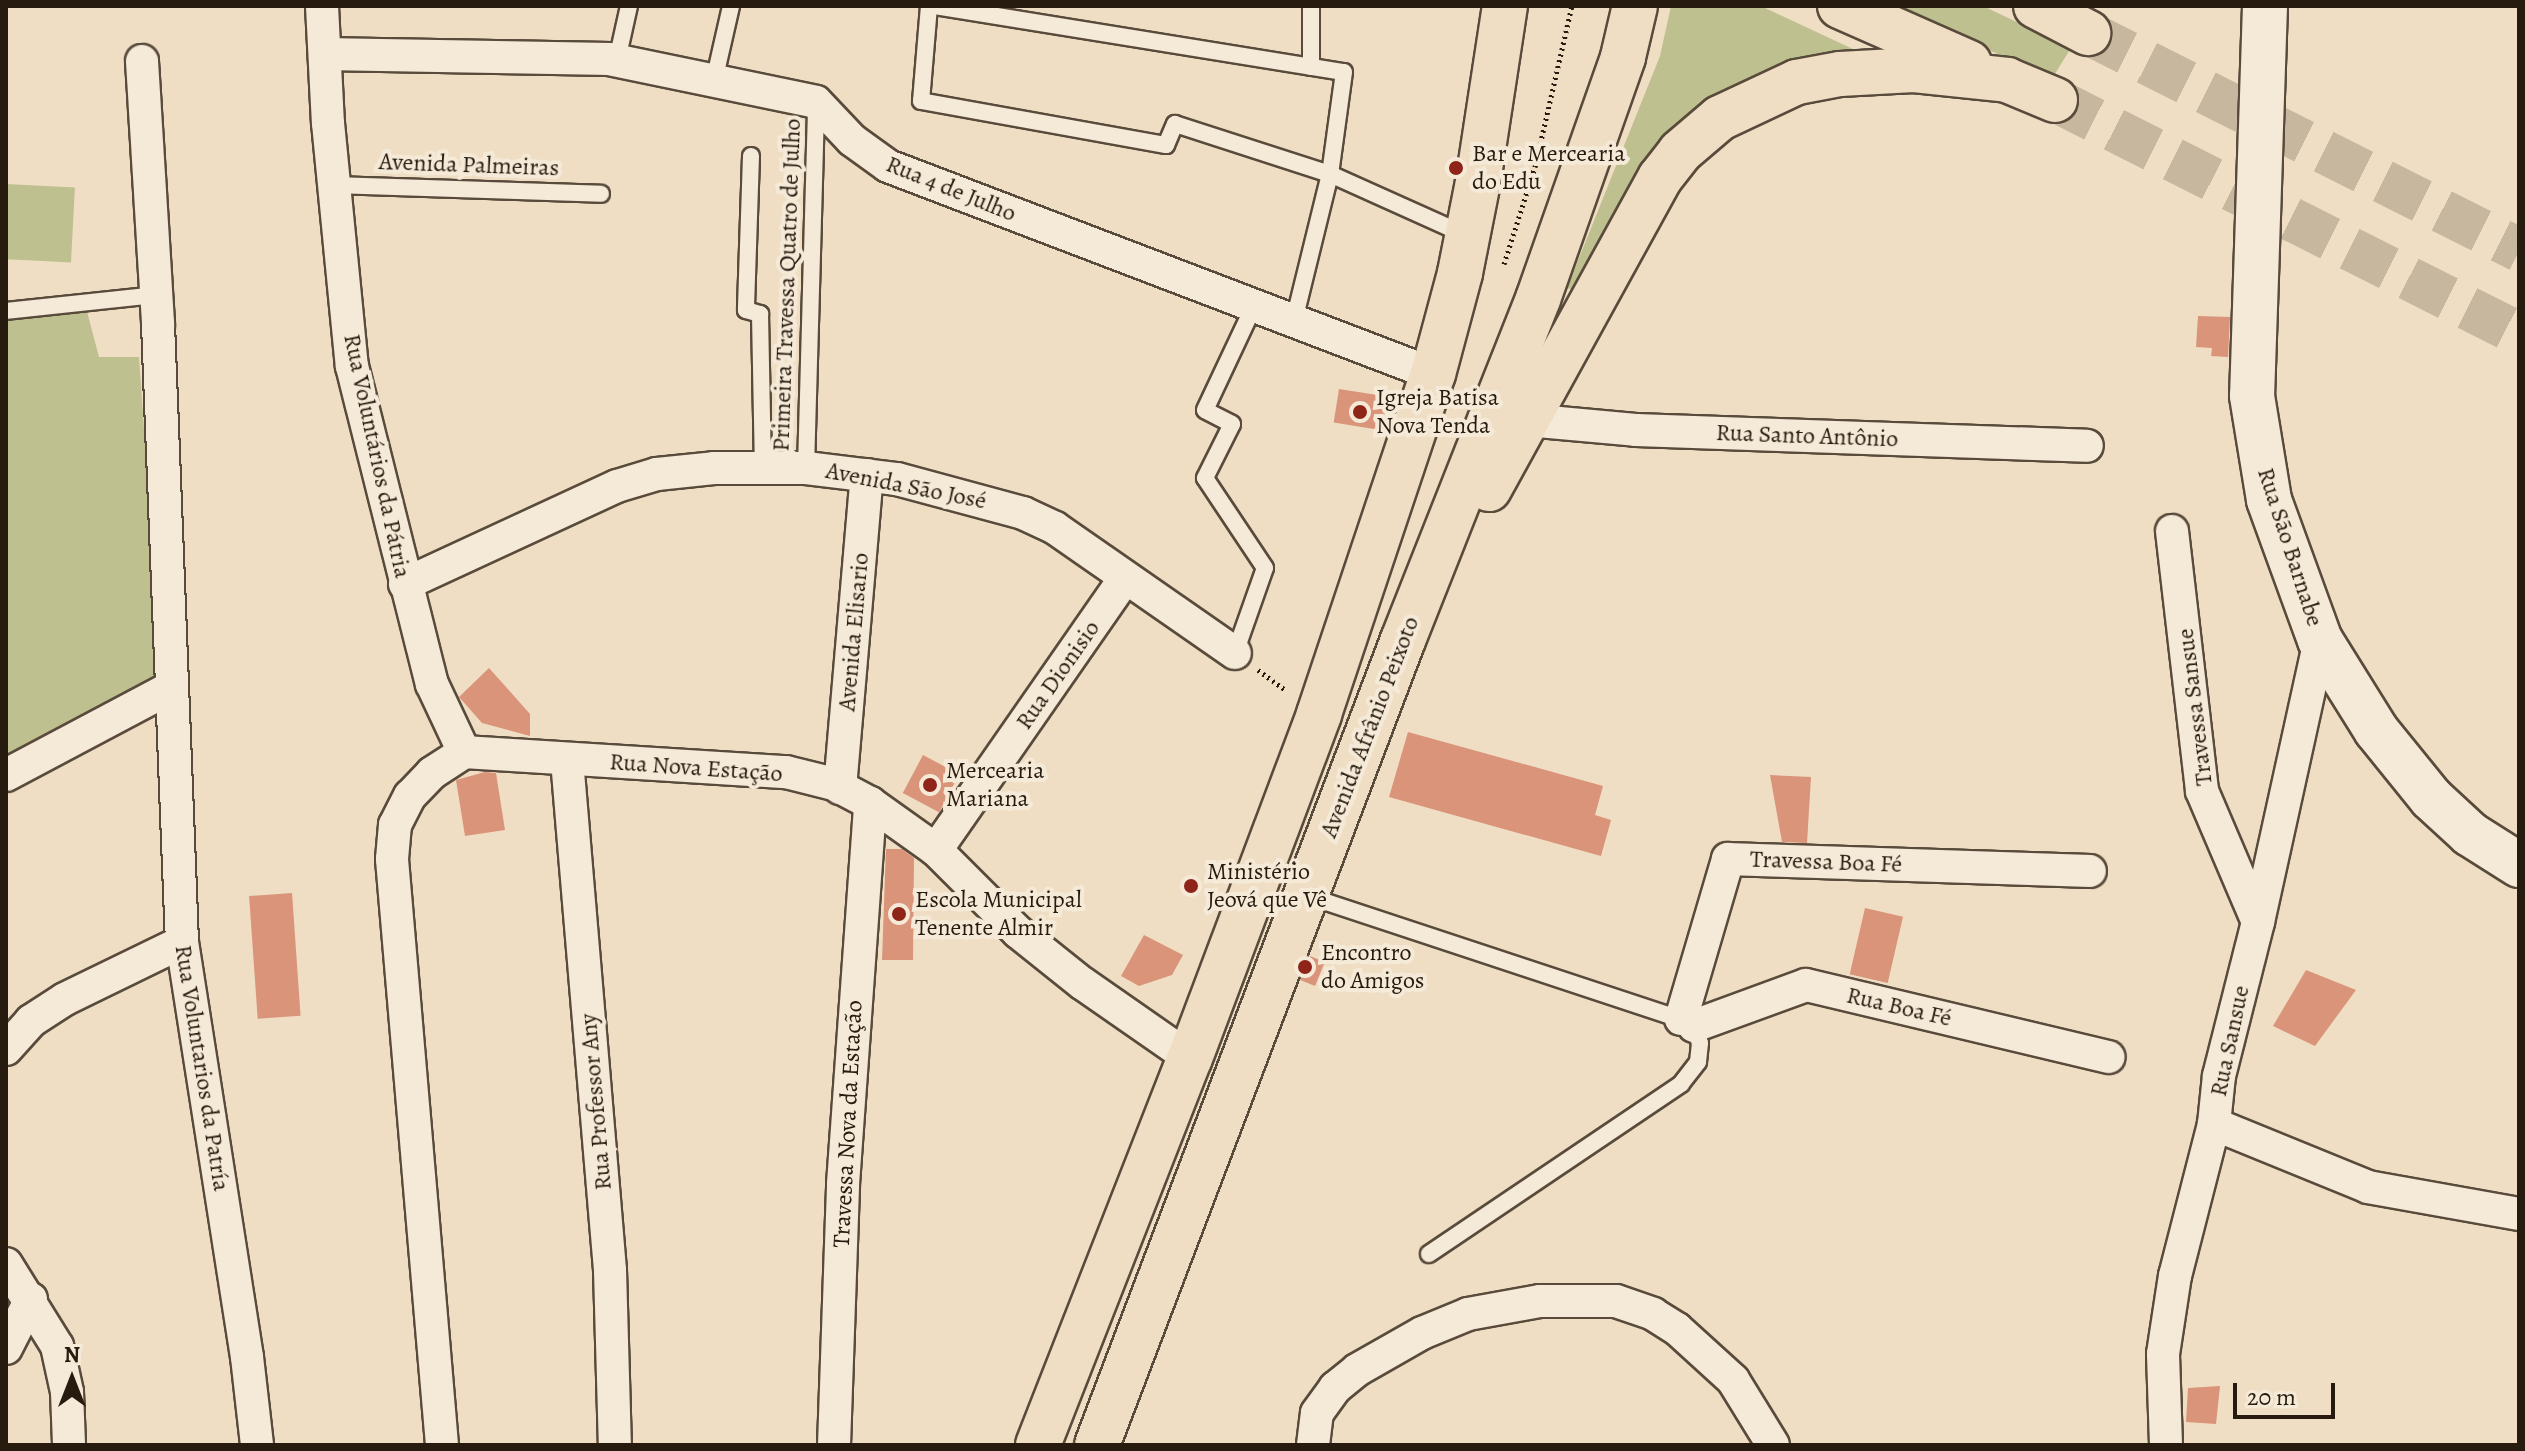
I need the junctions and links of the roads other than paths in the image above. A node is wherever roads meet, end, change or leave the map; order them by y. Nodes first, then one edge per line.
1 (322, 6) edge
2 (629, 6) edge
3 (731, 6) edge
4 (932, 6) edge
5 (1311, 6) edge
6 (1505, 6) edge
7 (1635, 6) edge
8 (1840, 6) edge
9 (2036, 6) edge
10 (2265, 6) edge
11 (2088, 33) tunnel mouth
12 (325, 54) junction
13 (617, 60) junction
14 (142, 61) dead end
15 (1311, 67) junction
16 (2007, 80) junction
17 (714, 81) junction
18 (2055, 100) tunnel mouth
19 (816, 102) junction
20 (751, 156) dead end
21 (1330, 174) junction
22 (334, 185) junction
23 (601, 194) dead end
24 (1467, 235) junction
25 (156, 295) junction
26 (1254, 306) junction
27 (6, 311) edge
28 (1294, 321) junction
29 (1433, 374) junction
30 (1527, 420) junction
31 (2087, 446) dead end
32 (763, 468) junction
33 (806, 468) junction
34 (867, 475) junction
35 (2172, 531) dead end
36 (1125, 578) junction
37 (405, 584) junction
38 (1403, 640) junction
39 (2320, 640) junction
40 (1235, 653) joint
41 (170, 688) junction
42 (464, 752) junction
43 (567, 760) junction
44 (6, 775) edge
45 (840, 788) junction
46 (870, 803) junction
47 (936, 850) junction
48 (2519, 865) edge
49 (2090, 871) dead end
50 (1306, 896) junction
51 (2258, 922) junction
52 (182, 942) junction
53 (1688, 1023) junction
54 (6, 1049) edge
55 (2109, 1057) dead end
56 (1190, 1058) junction
57 (2214, 1124) junction
58 (2519, 1214) edge
59 (1429, 1254) dead end
60 (6, 1264) edge
61 (31, 1299) junction
62 (6, 1348) edge
63 (69, 1445) edge
64 (257, 1445) edge
65 (442, 1445) edge
66 (615, 1445) edge
67 (834, 1445) edge
68 (1038, 1445) edge
69 (1097, 1445) edge
70 (1313, 1445) edge
71 (1773, 1445) edge
72 (2166, 1445) edge

1 - 12 street, Rua Voluntários da Pátria
2 - 13 lane
3 - 17 lane
4 - 15 lane
4 - 21 lane
5 - 15 lane
6 - 24 main road
7 - 38 main road, Avenida Afrânio Peixoto
8 - 16 main road
9 - 11 main road
10 - 39 street, Rua São Barnabe
12 - 13 street
12 - 22 street, Rua Voluntários da Pátria
13 - 17 street
14 - 25 street
15 - 21 lane
16 - 18 main road
16 - 30 main road
17 - 19 street
19 - 26 street, Rua 4 de Julho
19 - 33 lane, Primeira Travessa Quatro de Julho
20 - 32 lane
21 - 24 lane
21 - 28 lane
22 - 23 lane, Avenida Palmeiras
22 - 37 street, Rua Voluntários da Pátria
24 - 29 main road
25 - 27 lane
25 - 41 street
26 - 28 street, Rua 4 de Julho
26 - 40 lane
28 - 29 street, Rua 4 de Julho
29 - 56 main road
30 - 31 street, Rua Santo Antônio
30 - 38 main road
32 - 33 street, Avenida São José
32 - 37 street, Avenida São José
33 - 34 street, Avenida São José
34 - 36 street, Avenida São José
34 - 45 street, Avenida Elisario
35 - 51 street, Travessa Sansue
36 - 40 street, Avenida São José
36 - 47 street, Rua Dionisio
37 - 42 street, Rua Voluntários da Pátria
38 - 50 main road, Avenida Afrânio Peixoto
39 - 48 street, Rua São Barnabe
39 - 51 street, Rua Sansue
41 - 44 street
41 - 52 street, Rua Voluntarios da Patría
42 - 43 street, Rua Nova Estação
42 - 65 street
43 - 45 street, Rua Nova Estação
43 - 66 street, Rua Professor Any
45 - 46 street, Rua Nova Estação
46 - 47 street, Rua Nova Estação
46 - 67 street, Travessa Nova da Estação
47 - 56 street, Rua Nova Estação
49 - 53 street, Travessa Boa Fé
50 - 53 lane
50 - 69 main road, Avenida Afrânio Peixoto
51 - 57 street, Rua Sansue
52 - 54 street
52 - 64 street, Rua Voluntarios da Patría
53 - 55 street, Rua Boa Fé
53 - 59 lane
56 - 68 main road
57 - 58 street
57 - 72 street, Rua Sansue
60 - 61 street
61 - 62 street
61 - 63 street
70 - 71 street

